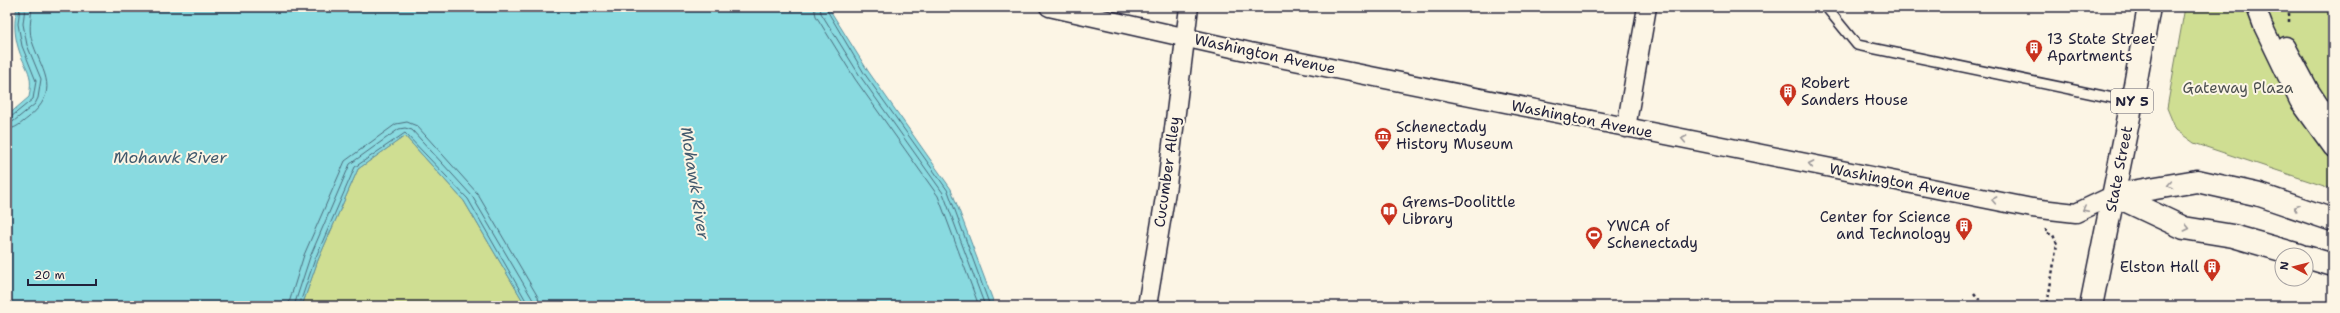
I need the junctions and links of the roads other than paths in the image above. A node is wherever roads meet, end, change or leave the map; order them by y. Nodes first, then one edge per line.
1 (1049, 7) edge
2 (1189, 7) edge
3 (1647, 7) edge
4 (1826, 7) edge
5 (2149, 7) edge
6 (2256, 7) edge
7 (2270, 7) edge
8 (1184, 37) junction
9 (2132, 102) junction
10 (2333, 126) edge
11 (1626, 128) junction
12 (2333, 148) edge
13 (2114, 195) junction
14 (2333, 220) edge
15 (2274, 248) edge
16 (2314, 259) edge
17 (2333, 265) edge
18 (1147, 306) edge
19 (2091, 306) edge

1 - 8 street, Washington Avenue
2 - 8 street, Cucumber Alley
3 - 11 street
4 - 9 lane
5 - 9 main road, State Street / NY 5
6 - 12 street
7 - 10 street
8 - 11 street, Washington Avenue
8 - 18 street, Cucumber Alley
9 - 13 main road, State Street / NY 5
13 -> 11 street, Washington Avenue
14 -> 13 main road, Washington Avenue
13 -> 15 main road
13 - 19 main road, State Street / NY 5
16 - 17 main road

